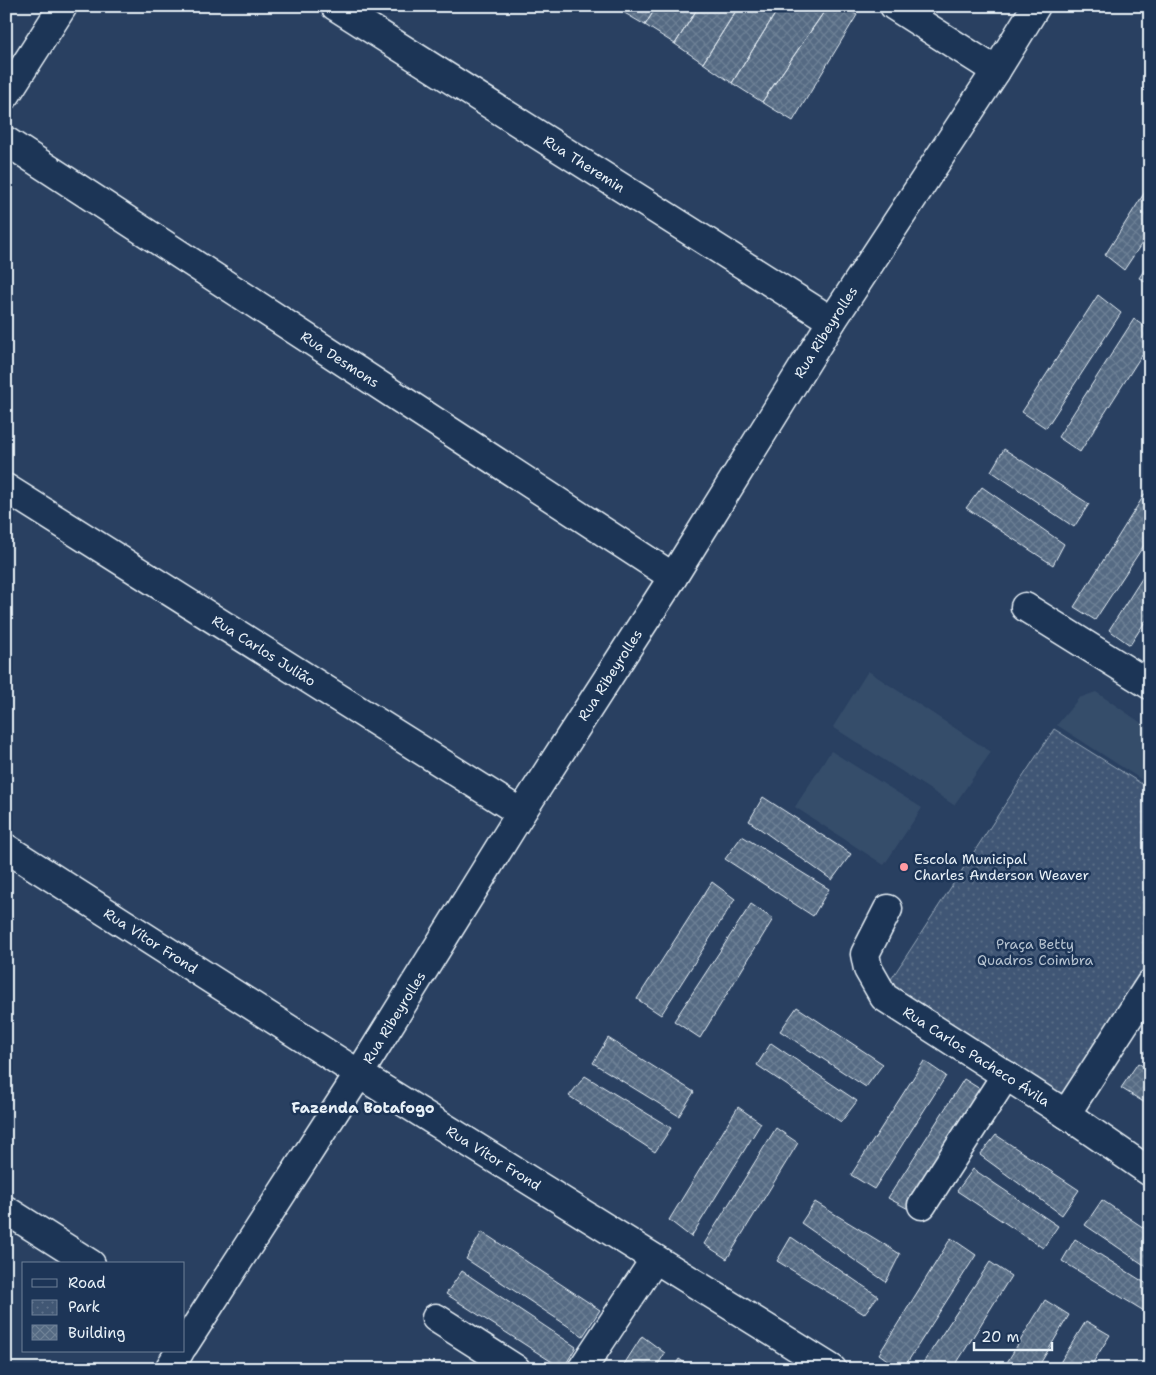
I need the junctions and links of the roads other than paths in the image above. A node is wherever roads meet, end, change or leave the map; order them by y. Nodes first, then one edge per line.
1 (62, 6) edge
2 (335, 6) edge
3 (894, 6) edge
4 (1036, 6) edge
5 (996, 71) junction
6 (6, 95) edge
7 (6, 140) edge
8 (832, 321) junction
9 (6, 488) edge
10 (673, 577) junction
11 (1025, 607) dead end
12 (1150, 685) edge
13 (521, 814) junction
14 (6, 848) edge
15 (888, 909) dead end
16 (1150, 984) edge
17 (359, 1074) junction
18 (1006, 1075) junction
19 (1066, 1114) junction
20 (1150, 1172) edge
21 (922, 1205) dead end
22 (6, 1210) edge
23 (655, 1259) junction
24 (88, 1262) edge
25 (436, 1318) dead end
26 (185, 1337) edge
27 (178, 1352) edge
28 (169, 1369) edge
29 (516, 1369) edge
30 (582, 1369) edge
31 (832, 1369) edge

1 - 6 street
2 - 8 street, Rua Theremin
3 - 5 street
4 - 5 street, Rua Ribeyrolles
5 - 8 street, Rua Ribeyrolles
7 - 10 street, Rua Desmons
8 - 10 street, Rua Ribeyrolles
9 - 13 street, Rua Carlos Julião
10 - 13 street, Rua Ribeyrolles
11 - 12 street
13 - 17 street, Rua Ribeyrolles
14 - 17 street, Rua Vítor Frond
15 - 18 street, Rua Carlos Pacheco Ávila
16 - 19 street
17 - 23 street, Rua Vítor Frond
17 - 26 street, Rua Ribeyrolles
18 - 19 street, Rua Carlos Pacheco Ávila
18 - 21 street
19 - 20 street, Rua Carlos Pacheco Ávila
22 - 24 street
23 - 30 street
23 - 31 street, Rua Vítor Frond
25 - 29 street
27 - 28 street, Rua Ribeyrolles

